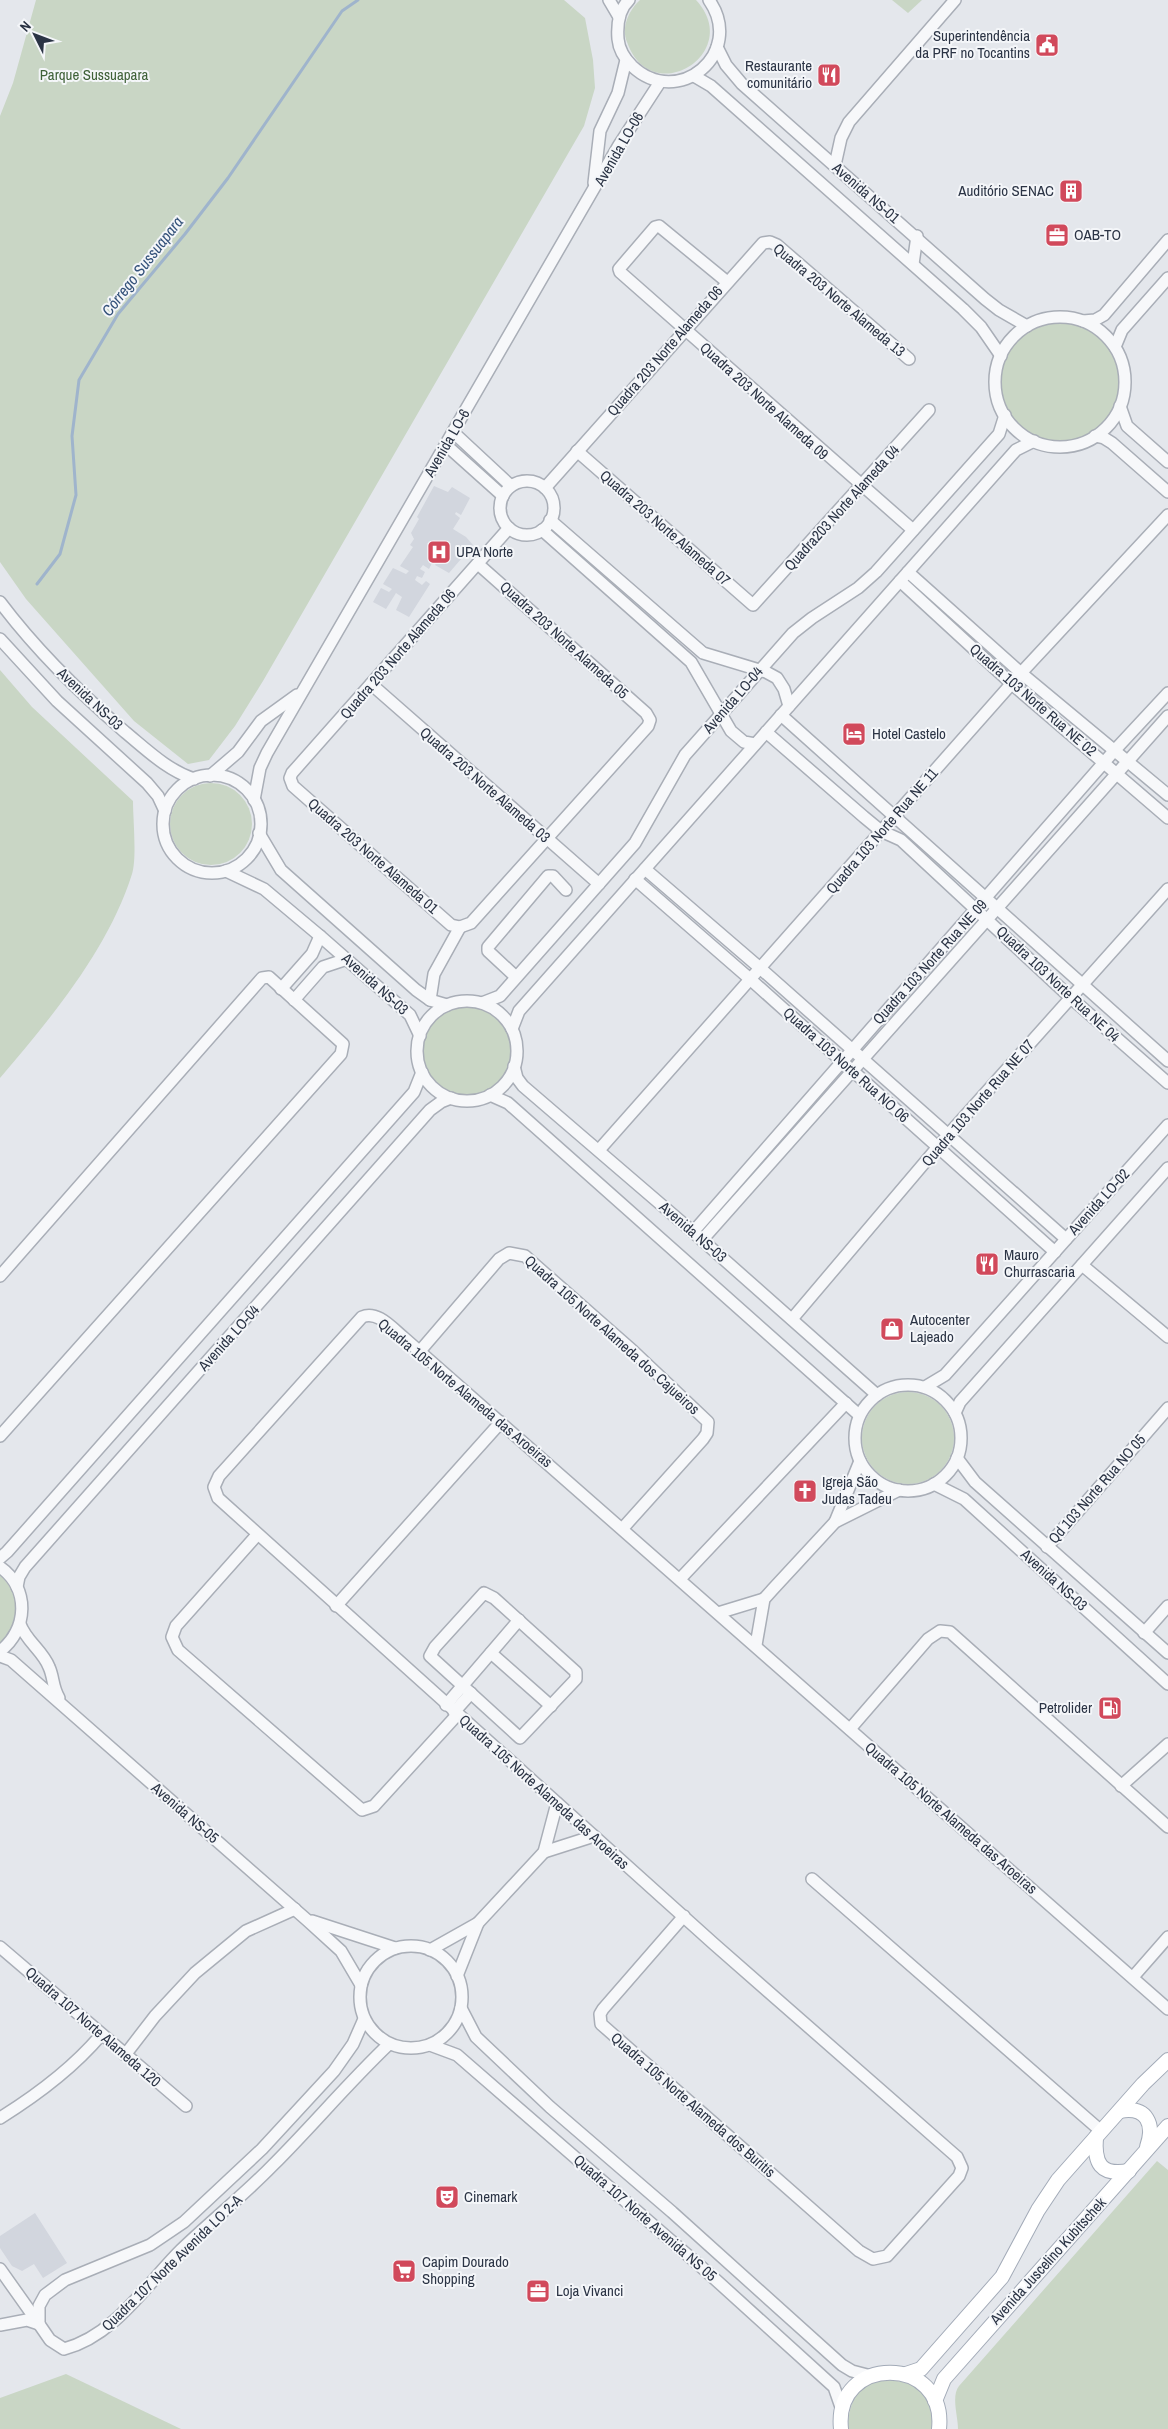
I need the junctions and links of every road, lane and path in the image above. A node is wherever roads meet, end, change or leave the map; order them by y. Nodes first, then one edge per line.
1 (609, 0) edge
2 (629, 0) edge
3 (709, 0) edge
4 (955, 0) edge
5 (619, 17) junction
6 (717, 47) junction
7 (626, 60) junction
8 (694, 76) junction
9 (660, 82) junction
10 (834, 165) junction
11 (591, 197) junction
12 (917, 236) junction
13 (1168, 240) edge
14 (768, 242) joint
15 (913, 264) junction
16 (1168, 278) edge
17 (726, 282) junction
18 (1083, 321) junction
19 (1027, 326) junction
20 (684, 330) junction
21 (1115, 347) junction
22 (1001, 356) junction
23 (909, 359) dead end
24 (1120, 406) junction
25 (929, 410) dead end
26 (1004, 415) junction
27 (453, 432) junction
28 (1096, 436) junction
29 (1034, 441) junction
30 (446, 445) junction
31 (577, 451) junction
32 (1168, 462) edge
33 (512, 486) junction
34 (860, 486) junction
35 (545, 488) junction
36 (1168, 492) edge
37 (502, 496) junction
38 (1168, 515) edge
39 (550, 520) junction
40 (509, 528) junction
41 (542, 530) junction
42 (913, 530) junction
43 (478, 564) junction
44 (904, 576) junction
45 (0, 602) edge
46 (754, 604) joint
47 (0, 639) edge
48 (760, 670) junction
49 (1022, 673) junction
50 (371, 684) junction
51 (1012, 684) junction
52 (304, 689) junction
53 (1168, 693) edge
54 (785, 710) junction
55 (721, 714) junction
56 (1168, 716) edge
57 (766, 732) junction
58 (755, 744) junction
59 (1114, 751) junction
60 (1128, 760) junction
61 (1105, 763) junction
62 (1117, 772) junction
63 (210, 776) junction
64 (194, 779) junction
65 (290, 781) joint
66 (1168, 795) edge
67 (254, 800) junction
68 (165, 811) junction
69 (894, 816) junction
70 (1168, 818) edge
71 (881, 832) junction
72 (259, 833) junction
73 (546, 840) junction
74 (645, 868) junction
75 (226, 871) junction
76 (635, 879) junction
77 (599, 884) junction
78 (1168, 889) edge
79 (566, 890) dead end
80 (986, 898) junction
81 (996, 907) junction
82 (976, 909) junction
83 (986, 918) junction
84 (460, 927) junction
85 (320, 936) junction
86 (347, 959) junction
87 (760, 968) junction
88 (516, 977) junction
89 (750, 979) junction
90 (1083, 984) junction
91 (281, 989) junction
92 (1072, 998) junction
93 (294, 1000) junction
94 (430, 1000) junction
95 (482, 1003) junction
96 (447, 1006) junction
97 (512, 1029) junction
98 (420, 1036) junction
99 (851, 1050) junction
100 (861, 1059) junction
101 (842, 1060) junction
102 (1168, 1061) edge
103 (514, 1066) junction
104 (852, 1070) junction
105 (422, 1072) junction
106 (1168, 1083) edge
107 (490, 1095) junction
108 (451, 1098) junction
109 (1168, 1124) edge
110 (948, 1135) junction
111 (938, 1148) junction
112 (599, 1150) junction
113 (1168, 1168) edge
114 (698, 1236) junction
115 (1066, 1239) junction
116 (1055, 1252) junction
117 (1082, 1266) junction
118 (0, 1276) edge
119 (792, 1319) junction
120 (1168, 1337) edge
121 (420, 1351) junction
122 (925, 1387) junction
123 (877, 1395) junction
124 (846, 1403) junction
125 (1168, 1408) edge
126 (955, 1413) junction
127 (859, 1415) junction
128 (501, 1422) junction
129 (0, 1436) edge
130 (957, 1458) junction
131 (860, 1460) junction
132 (934, 1484) junction
133 (899, 1490) junction
134 (835, 1522) junction
135 (623, 1528) junction
136 (257, 1535) junction
137 (1047, 1547) junction
138 (0, 1558) edge
139 (0, 1567) edge
140 (680, 1579) junction
141 (18, 1587) junction
142 (764, 1599) junction
143 (336, 1606) junction
144 (1168, 1606) edge
145 (718, 1613) junction
146 (518, 1620) junction
147 (20, 1624) junction
148 (1144, 1633) junction
149 (756, 1646) junction
150 (1166, 1648) edge
151 (0, 1651) edge
152 (491, 1652) junction
153 (0, 1656) edge
154 (1168, 1684) edge
155 (467, 1690) junction
156 (64, 1706) junction
157 (552, 1706) junction
158 (452, 1711) junction
159 (850, 1729) junction
160 (1168, 1744) edge
161 (1121, 1786) junction
162 (557, 1803) junction
163 (1168, 1827) edge
164 (594, 1836) junction
165 (544, 1852) junction
166 (812, 1879) dead end
167 (295, 1909) junction
168 (684, 1916) junction
169 (307, 1920) junction
170 (478, 1923) junction
171 (1168, 1937) edge
172 (0, 1947) edge
173 (395, 1948) junction
174 (430, 1950) junction
175 (457, 1976) junction
176 (1133, 1977) junction
177 (361, 1985) junction
178 (461, 2008) junction
179 (1168, 2009) edge
180 (364, 2019) junction
181 (101, 2034) junction
182 (389, 2044) junction
183 (430, 2045) junction
184 (125, 2055) junction
185 (1168, 2060) edge
186 (186, 2106) dead end
187 (1120, 2111) junction
188 (0, 2118) edge
189 (1168, 2126) edge
190 (1099, 2134) junction
191 (1146, 2150) junction
192 (1129, 2171) junction
193 (868, 2257) joint
194 (0, 2269) edge
195 (40, 2324) junction
196 (0, 2325) edge
197 (906, 2374) junction
198 (871, 2376) junction
199 (935, 2401) junction
200 (842, 2410) junction
201 (841, 2429) edge
202 (938, 2429) edge

1 - 5 street
2 - 5 street
3 - 6 street
4 - 10 street
5 - 7 street
6 - 8 street
6 - 10 street, Avenida NS-01
7 - 9 street
7 - 11 street, Avenida LO-06
8 - 9 street
8 - 15 street, Avenida NS-01
9 - 11 street, Avenida LO-06
10 - 12 street, Avenida NS-01
11 - 27 street, Avenida LO-6
12 - 15 street
12 - 19 street, Avenida NS-01
13 - 18 street
14 - 17 street, Quadra 203 Norte Alameda 06
14 - 23 street, Quadra 203 Norte Alameda 13
15 - 22 street, Avenida NS-01
16 - 21 street
17 - 20 street, Quadra 203 Norte Alameda 06
17 - 20 street, Quadra 203 Norte Alameda 09
18 - 19 street
18 - 21 street
19 - 22 street
20 - 31 street, Quadra 203 Norte Alameda 06
20 - 34 street, Quadra 203 Norte Alameda 09
21 - 24 street
22 - 26 street
24 - 28 street
24 - 32 street
25 - 34 street, Quadra203 Norte Alameda 04
26 - 29 street
26 - 42 street, Avenida LO-04
27 - 30 street, Avenida LO-6
27 - 33 street
28 - 29 street
28 - 36 street
29 - 44 street
30 - 37 street
30 - 52 street, Avenida LO-6
31 - 35 street, Quadra 203 Norte Alameda 06
31 - 46 street, Quadra 203 Norte Alameda 07
33 - 35 street
33 - 37 street
34 - 42 street, Quadra 203 Norte Alameda 09
34 - 46 street, Quadra203 Norte Alameda 04
35 - 39 street
37 - 40 street
38 - 49 street, Quadra 103 Norte Rua NE 11
39 - 41 street
39 - 48 street
40 - 41 street
40 - 43 street, Quadra 203 Norte Alameda 06
41 - 55 street
42 - 48 street, Avenida LO-04
43 - 50 street, Quadra 203 Norte Alameda 06
43 - 73 street, Quadra 203 Norte Alameda 05
44 - 49 street, Quadra 103 Norte Rua NE 02
44 - 51 street, Quadra 103 Norte Rua NE 02
44 - 54 street
45 - 64 street, Avenida NS-03
47 - 68 street, Avenida NS-03
48 - 54 street
48 - 55 street, Avenida LO-04
49 - 51 street, Quadra 103 Norte Rua NE 11
49 - 59 street, Quadra 103 Norte Rua NE 02
50 - 65 street, Quadra 203 Norte Alameda 06
50 - 73 street, Quadra 203 Norte Alameda 03
51 - 61 street, Quadra 103 Norte Rua NE 02
51 - 69 street, Quadra 103 Norte Rua NE 11
52 - 63 street
52 - 67 street
53 - 59 street, Quadra 103 Norte Rua NE 09
54 - 57 street
54 - 69 street
55 - 58 street
55 - 77 street, Avenida LO-04
56 - 60 street, Quadra 103 Norte Rua NE 09
57 - 58 street
57 - 71 street, Quadra 103 Norte Rua NE 04
58 - 74 street
59 - 60 street, Quadra 103 Norte Rua NE 02
59 - 61 street, Quadra 103 Norte Rua NE 09
60 - 62 street, Quadra 103 Norte Rua NE 09
60 - 66 street, Quadra 103 Norte Rua NE 02
61 - 62 street, Quadra 103 Norte Rua NE 02
61 - 80 street, Quadra 103 Norte Rua NE 09
62 - 70 street, Quadra 103 Norte Rua NE 02
62 - 81 street, Quadra 103 Norte Rua NE 09
63 - 64 street, Avenida NS-03
63 - 67 street, Avenida NS-03
64 - 68 street, Avenida NS-03
65 - 84 street, Quadra 203 Norte Alameda 01
67 - 72 street, Avenida NS-03
68 - 75 street, Avenida NS-03
69 - 71 street, Quadra 103 Norte Rua NE 11
69 - 80 street
71 - 82 street, Quadra 103 Norte Rua NE 04
71 - 87 street, Quadra 103 Norte Rua NE 11
72 - 75 street, Avenida NS-03
72 - 94 street, Avenida NS-03
73 - 77 street, Quadra 203 Norte Alameda 03
73 - 84 street
74 - 76 street
74 - 87 street, Quadra 103 Norte Rua NO 06
75 - 85 street, Avenida NS-03
76 - 89 street, Quadra 103 Norte Rua NO 06
76 - 97 street
77 - 88 street, Avenida LO-04
78 - 90 street, Quadra 103 Norte Rua NE 07
79 - 88 street
80 - 81 street
80 - 82 street, Quadra 103 Norte Rua NE 09
81 - 83 street, Quadra 103 Norte Rua NE 09
81 - 90 street
82 - 83 street, Quadra 103 Norte Rua NE 04
82 - 99 street, Quadra 103 Norte Rua NE 09
83 - 92 street, Quadra 103 Norte Rua NE 04
83 - 100 street, Quadra 103 Norte Rua NE 09
84 - 94 street
85 - 86 street, Avenida NS-03
85 - 91 street
86 - 93 street
86 - 98 street, Avenida NS-03
87 - 89 street, Quadra 103 Norte Rua NE 11
87 - 99 street, Quadra 103 Norte Rua NO 06
88 - 95 street, Avenida LO-04
89 - 101 street, Quadra 103 Norte Rua NO 06
89 - 112 street, Quadra 103 Norte Rua NE 11
90 - 92 street, Quadra 103 Norte Rua NE 07
90 - 102 street
91 - 93 street
91 - 118 street
92 - 106 street, Quadra 103 Norte Rua NE 04
92 - 110 street, Quadra 103 Norte Rua NE 07
93 - 129 street
94 - 96 street, Avenida NS-03
95 - 96 street, Avenida NS-03
95 - 97 street
96 - 98 street, Avenida NS-03
97 - 103 street
98 - 105 street, Avenida NS-03
99 - 100 street, Quadra 103 Norte Rua NO 06
99 - 101 street, Quadra 103 Norte Rua NE 09
100 - 104 street, Quadra 103 Norte Rua NE 09
100 - 110 street, Quadra 103 Norte Rua NO 06
101 - 104 street, Quadra 103 Norte Rua NO 06
101 - 114 street, Quadra 103 Norte Rua NE 09
103 - 107 street
103 - 112 street, Avenida NS-03
104 - 111 street, Quadra 103 Norte Rua NO 06
104 - 114 street, Quadra 103 Norte Rua NE 09
105 - 108 street
105 - 138 street, Avenida LO-04
107 - 108 street
107 - 124 street, Avenida NS-03
108 - 141 street, Avenida LO-04
109 - 115 street, Avenida LO-02
110 - 111 street, Quadra 103 Norte Rua NE 07
110 - 115 street, Quadra 103 Norte Rua NO 06
111 - 116 street, Quadra 103 Norte Rua NO 06
111 - 119 street, Quadra 103 Norte Rua NE 07
112 - 114 street, Avenida NS-03
113 - 117 street, Avenida LO-02
114 - 119 street, Avenida NS-03
115 - 116 street, Avenida LO-02
116 - 122 street, Avenida LO-02
117 - 120 street
117 - 126 street, Avenida LO-02
119 - 123 street, Avenida NS-03
121 - 128 street, Quadra 105 Norte Alameda das Aroeiras
121 - 135 street, Quadra 105 Norte Alameda dos Cajueiros
121 - 136 street, Quadra 105 Norte Alameda das Aroeiras
122 - 123 street
122 - 126 street
123 - 127 street
124 - 127 street, Avenida NS-03
124 - 140 street
125 - 137 street, Qd 103 Norte Rua NO 05
126 - 130 street
127 - 131 street
128 - 135 street, Quadra 105 Norte Alameda das Aroeiras
128 - 143 street
130 - 132 street
130 - 137 street, Avenida NS-03
131 - 133 street
131 - 134 street
132 - 133 street
132 - 154 street, Avenida NS-03
133 - 134 street
134 - 142 street
135 - 140 street, Quadra 105 Norte Alameda das Aroeiras
136 - 143 street, Quadra 105 Norte Alameda das Aroeiras
136 - 158 street
137 - 148 street, Avenida NS-03
139 - 141 street
140 - 145 street, Quadra 105 Norte Alameda das Aroeiras
141 - 147 street
142 - 145 street
142 - 149 street
143 - 158 street, Quadra 105 Norte Alameda das Aroeiras
144 - 148 street
145 - 149 street, Quadra 105 Norte Alameda das Aroeiras
146 - 152 street
146 - 155 street
146 - 157 street
147 - 151 street
147 - 156 street, Avenida NS-05
148 - 150 street, Avenida NS-03
149 - 159 street, Quadra 105 Norte Alameda das Aroeiras
152 - 155 street
152 - 157 street
153 - 156 street, Avenida NS-05
155 - 157 street
155 - 158 street
156 - 167 street, Avenida NS-05
158 - 162 street, Quadra 105 Norte Alameda das Aroeiras
159 - 161 street
159 - 176 street, Quadra 105 Norte Alameda das Aroeiras
160 - 161 street
161 - 163 street
162 - 164 street, Quadra 105 Norte Alameda das Aroeiras
162 - 165 street
164 - 165 street
164 - 168 street, Quadra 105 Norte Alameda das Aroeiras
165 - 170 street
166 - 190 street
167 - 169 street, Avenida NS-05
167 - 184 street
168 - 193 street, Quadra 105 Norte Alameda dos Buritís
168 - 193 street, Quadra 105 Norte Alameda das Aroeiras
169 - 173 street
169 - 177 street
170 - 174 street
170 - 175 street
171 - 176 street
172 - 181 street, Quadra 107 Norte Alameda 120
173 - 174 street
173 - 177 street
174 - 175 street
175 - 178 street
176 - 179 street, Quadra 105 Norte Alameda das Aroeiras
177 - 180 street
178 - 183 street
178 - 198 street, Quadra 107 Norte Avenida NS 05
180 - 182 street
180 - 195 street, Quadra 107 Norte Avenida LO 2-A
181 - 184 street, Quadra 107 Norte Alameda 120
181 - 188 street
182 - 183 street
182 - 195 street, Quadra 107 Norte Avenida LO 2-A
183 - 200 street, Quadra 107 Norte Avenida NS 05
184 - 186 street, Quadra 107 Norte Alameda 120
185 - 187 main road, Avenida Juscelino Kubitschek
187 - 190 main road, Avenida Juscelino Kubitschek
187 - 191 main road
189 - 191 main road, Avenida Juscelino Kubitschek
190 - 192 main road
190 - 197 main road, Avenida Juscelino Kubitschek
191 - 192 main road, Avenida Juscelino Kubitschek
192 - 199 main road, Avenida Juscelino Kubitschek
194 - 195 street
195 - 196 street
197 - 198 main road
197 - 199 main road
198 - 200 main road
199 - 202 main road
200 - 201 main road

